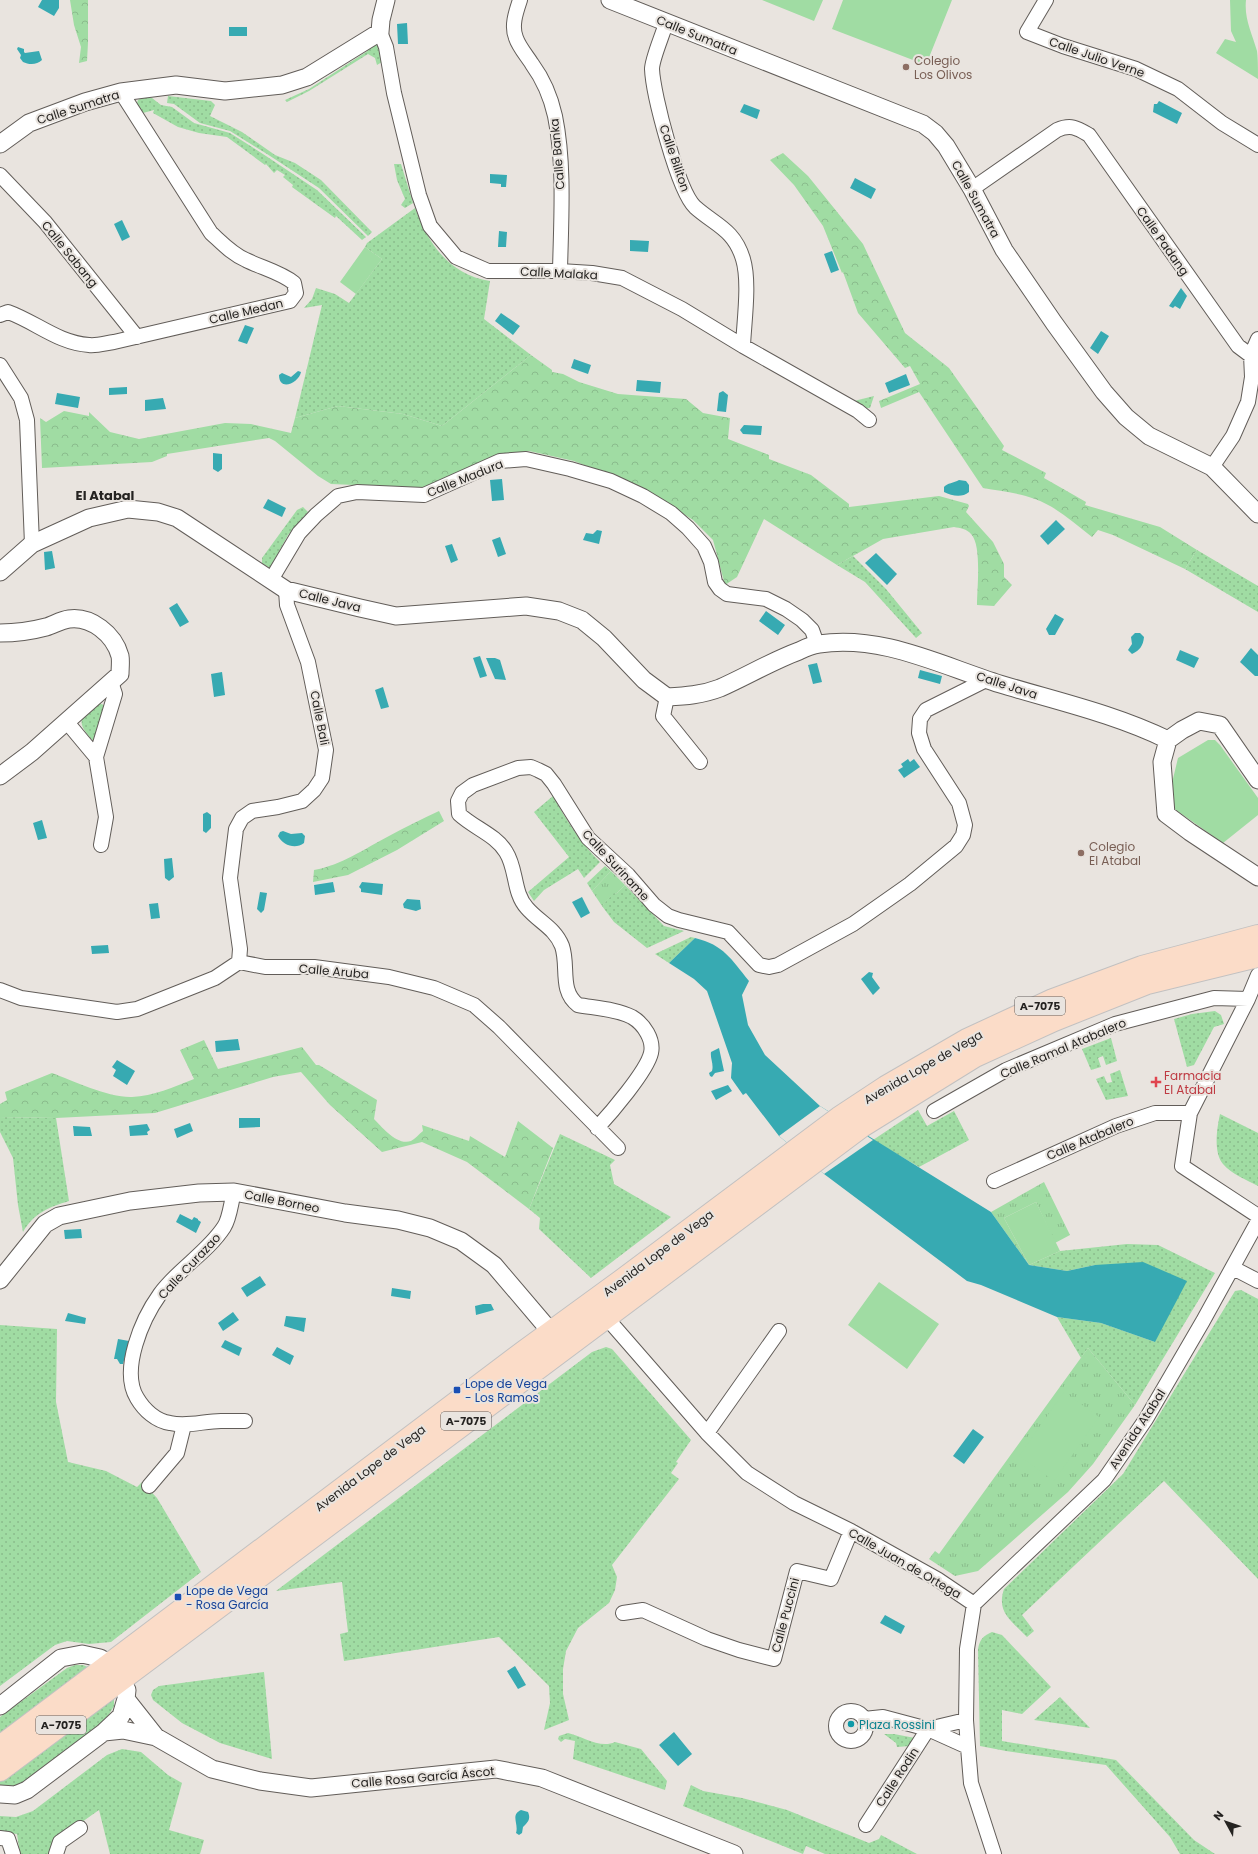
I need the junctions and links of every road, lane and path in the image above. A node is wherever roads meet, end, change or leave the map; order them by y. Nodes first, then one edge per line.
1 (386, 0) edge
2 (520, 0) edge
3 (610, 0) edge
4 (1046, 0) edge
5 (666, 23) junction
6 (380, 32) junction
7 (120, 92) junction
8 (0, 144) edge
9 (1258, 145) edge
10 (0, 175) edge
11 (972, 189) junction
12 (560, 271) junction
13 (0, 315) edge
14 (137, 337) junction
15 (1258, 339) edge
16 (743, 346) junction
17 (1254, 358) edge
18 (0, 365) edge
19 (868, 420) dead end
20 (1212, 467) junction
21 (1258, 514) edge
22 (32, 544) junction
23 (0, 572) edge
24 (271, 580) junction
25 (286, 590) junction
26 (0, 633) edge
27 (817, 644) junction
28 (986, 680) junction
29 (111, 682) junction
30 (667, 697) junction
31 (66, 721) junction
32 (1168, 740) junction
33 (96, 757) junction
34 (700, 762) dead end
35 (0, 776) edge
36 (1258, 780) edge
37 (101, 845) dead end
38 (1258, 877) edge
39 (1258, 936) edge
40 (1258, 956) edge
41 (239, 962) junction
42 (1258, 975) edge
43 (0, 990) edge
44 (1253, 996) edge
45 (934, 1111) dead end
46 (1190, 1113) junction
47 (848, 1123) junction
48 (597, 1128) junction
49 (618, 1148) dead end
50 (803, 1157) junction
51 (994, 1181) dead end
52 (234, 1192) junction
53 (1258, 1216) edge
54 (1258, 1221) edge
55 (1233, 1268) junction
56 (0, 1280) edge
57 (1258, 1281) edge
58 (605, 1316) junction
59 (779, 1331) dead end
60 (551, 1332) junction
61 (245, 1422) dead end
62 (184, 1425) junction
63 (707, 1433) junction
64 (149, 1486) dead end
65 (850, 1531) junction
66 (974, 1604) junction
67 (623, 1613) dead end
68 (119, 1681) junction
69 (0, 1706) edge
70 (864, 1719) dead end
71 (966, 1720) junction
72 (928, 1729) junction
73 (104, 1732) junction
74 (156, 1736) junction
75 (0, 1747) edge
76 (968, 1747) junction
77 (0, 1770) edge
78 (0, 1794) edge
79 (866, 1824) dead end
80 (80, 1828) dead end
81 (0, 1838) edge
82 (13, 1854) edge
83 (56, 1854) edge
84 (734, 1854) edge
85 (994, 1854) edge

1 - 6 street
2 - 12 street, Calle Banka
3 - 5 street, Calle Sumatra
4 - 9 street, Calle Julio Verne
5 - 11 street, Calle Sumatra
5 - 16 street, Calle Biliton
6 - 7 street, Calle Sumatra
6 - 12 street, Calle Malaka
7 - 8 street, Calle Sumatra
7 - 14 street, Calle Medan
10 - 14 street, Calle Sabang
11 - 17 street, Calle Padang
11 - 20 street, Calle Sumatra
12 - 16 street, Calle Malaka
13 - 14 street, Calle Medan
15 - 17 street
16 - 19 street, Calle Malaka
17 - 20 street
18 - 22 street
20 - 21 street, Calle Sumatra
22 - 23 street, Calle Java
22 - 24 street, Calle Java
24 - 25 street, Calle Java
24 - 27 street, Calle Madura
25 - 30 street, Calle Java
25 - 41 street, Calle Bali
26 - 29 street
27 - 28 street, Calle Java
27 - 30 street, Calle Java
28 - 32 street, Calle Java
28 - 48 street, Calle Suriname
29 - 31 street
29 - 33 street
30 - 34 street
31 - 33 street
31 - 35 street
32 - 36 street
32 - 38 street
33 - 37 street
39 - 47 main road, Avenida Lope de Vega / A-7075
40 - 47 main road, Avenida Lope de Vega / A-7075
41 - 43 street
41 - 48 street, Calle Aruba
42 - 44 street
44 - 45 street, Calle Ramal Atabalero
44 - 46 street
46 - 51 street, Calle Atabalero
46 - 53 street
47 - 50 main road, Avenida Lope de Vega / A-7075
48 - 49 street, Calle Aruba
50 - 58 main road, Avenida Lope de Vega / A-7075
50 - 60 main road, Avenida Lope de Vega / A-7075
52 - 56 street, Calle Borneo
52 - 60 street, Calle Borneo
52 - 62 street, Calle Curazao
54 - 55 street, Avenida Atabal
55 - 57 street
55 - 66 street, Avenida Atabal
58 - 63 street, Calle Juan de Ortega
58 - 68 main road, Avenida Lope de Vega / A-7075
59 - 63 street
60 - 68 main road, Avenida Lope de Vega / A-7075
61 - 62 street, Calle Curazao
62 - 64 street
63 - 65 street, Calle Juan de Ortega
65 - 66 street, Calle Juan de Ortega
65 - 67 street, Calle Puccini
66 - 71 street, Calle Juan de Ortega
68 - 69 street
68 - 73 street
68 - 74 street, Calle Rosa García Áscot
68 - 75 main road, Avenida Lope de Vega / A-7075
68 - 77 main road, Avenida Lope de Vega / A-7075
70 - 72 street
71 - 72 street
71 - 76 street, Calle Juan de Ortega
72 - 76 street
72 - 79 street, Calle Rodin
73 - 74 street, Calle Rosa García Áscot
73 - 78 street
74 - 84 street, Calle Rosa García Áscot
76 - 85 street, Calle Juan de Ortega
80 - 83 street
81 - 82 street

